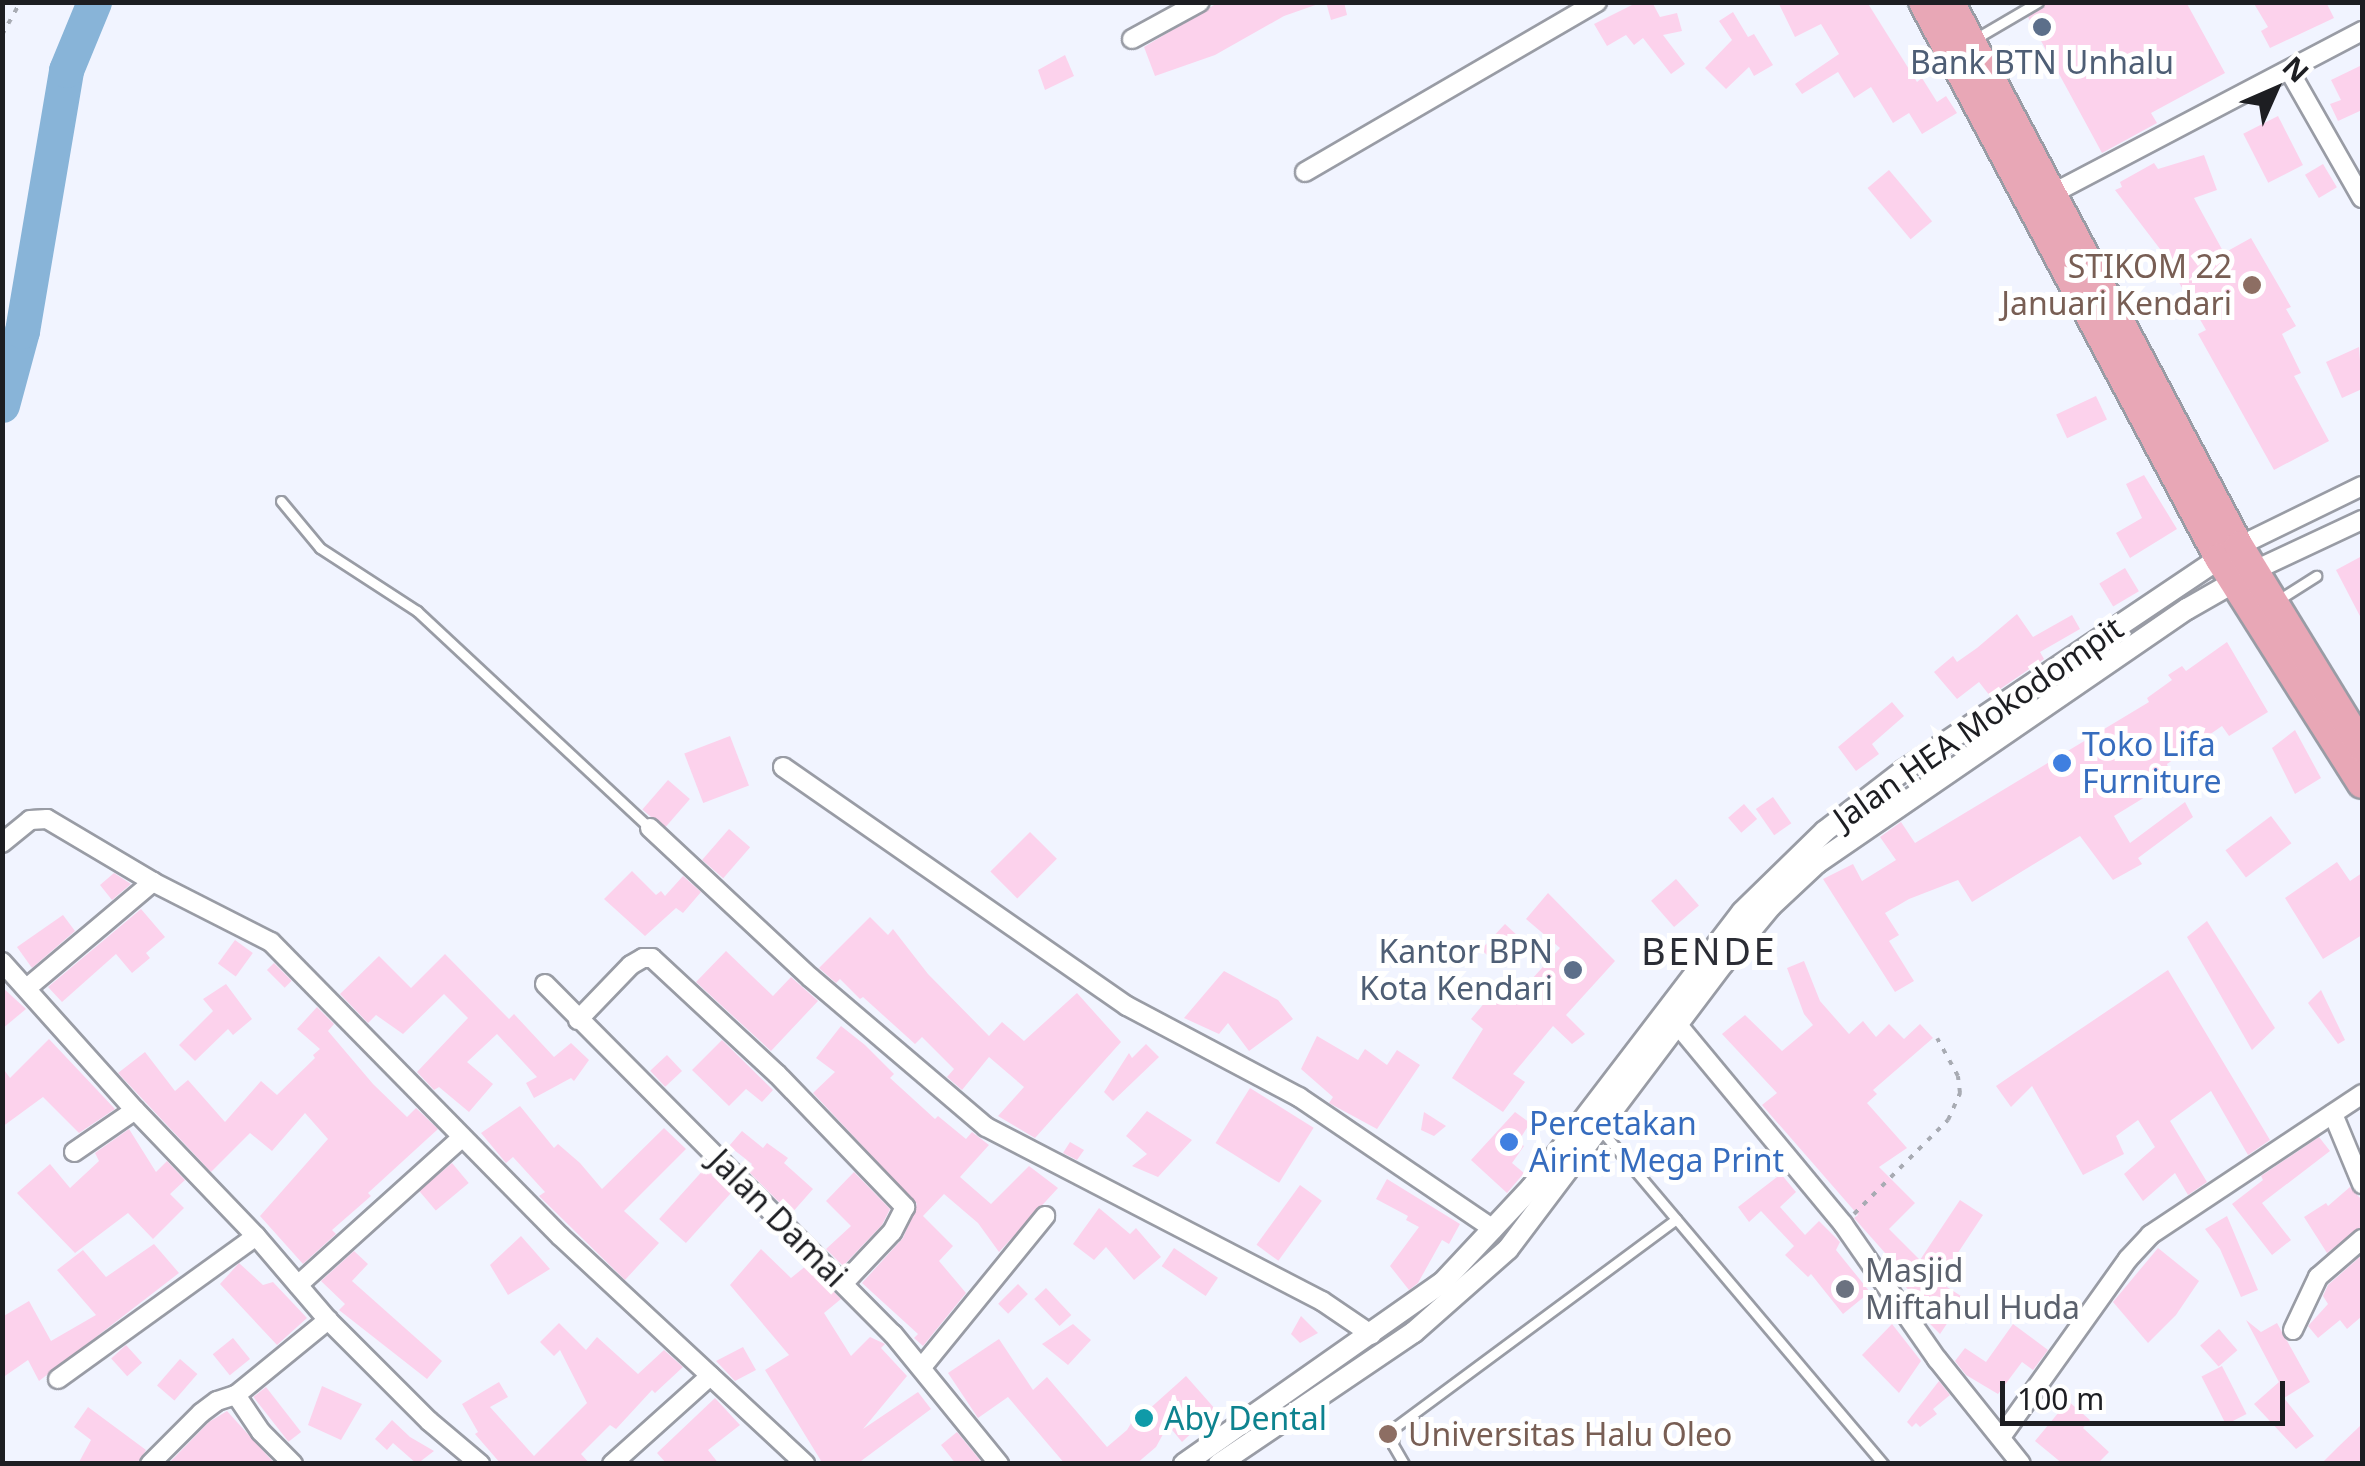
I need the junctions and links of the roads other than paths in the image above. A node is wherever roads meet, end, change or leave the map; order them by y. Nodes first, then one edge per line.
1 (1200, 2) edge
2 (1598, 2) edge
3 (1923, 2) edge
4 (1950, 2) edge
5 (2038, 2) edge
6 (2362, 30) edge
7 (1132, 39) dead end
8 (1971, 41) junction
9 (2290, 72) junction
10 (1306, 172) dead end
11 (2362, 198) edge
12 (2041, 200) junction
13 (2362, 486) edge
14 (281, 501) dead end
15 (2362, 520) edge
16 (2229, 552) junction
17 (2316, 576) dead end
18 (2244, 577) junction
19 (2273, 603) junction
20 (2362, 747) edge
21 (782, 767) dead end
22 (2362, 784) edge
23 (1864, 802) junction
24 (1877, 819) junction
25 (650, 828) joint
26 (2, 843) edge
27 (152, 882) junction
28 (2, 962) edge
29 (546, 984) dead end
30 (27, 988) junction
31 (578, 1020) junction
32 (1677, 1024) junction
33 (2362, 1094) edge
34 (135, 1110) junction
35 (2333, 1114) junction
36 (1598, 1127) junction
37 (460, 1138) junction
38 (74, 1152) dead end
39 (2362, 1184) edge
40 (1045, 1216) dead end
41 (1676, 1219) junction
42 (1492, 1230) junction
43 (256, 1236) junction
44 (2362, 1239) edge
45 (844, 1283) junction
46 (298, 1285) junction
47 (328, 1320) junction
48 (2293, 1330) dead end
49 (1372, 1335) junction
50 (922, 1367) junction
51 (710, 1376) junction
52 (58, 1379) dead end
53 (236, 1395) junction
54 (1278, 1400) junction
55 (1294, 1416) junction
56 (2001, 1438) junction
57 (150, 1464) edge
58 (293, 1464) edge
59 (480, 1464) edge
60 (612, 1464) edge
61 (805, 1464) edge
62 (999, 1464) edge
63 (1184, 1464) edge
64 (1219, 1464) edge
65 (1404, 1464) edge
66 (1883, 1464) edge
67 (2021, 1464) edge

1 - 7 street
2 - 10 street
3 - 12 highway
4 - 8 highway
5 - 8 lane
6 - 9 street
8 - 12 highway
9 - 11 street
9 - 12 street
12 - 16 highway
13 - 16 street
14 - 25 lane
15 - 18 street
16 - 18 highway
16 - 23 street, Jalan HEA Mokodompit
17 - 19 lane
18 - 19 highway
18 - 22 highway
18 - 24 street, Jalan HEA Mokodompit
19 - 20 highway
21 - 42 street
23 - 24 street
23 - 42 street, Jalan HEA Mokodompit
24 - 32 street, Jalan HEA Mokodompit
25 - 49 street
26 - 27 street
27 - 30 street
27 - 37 street
28 - 30 street
29 - 31 street, Jalan Damai
30 - 34 street
31 - 45 street, Jalan Damai
31 - 45 street
32 - 36 street, Jalan HEA Mokodompit
32 - 56 street
33 - 35 street
34 - 38 street
34 - 43 street
35 - 39 street
35 - 56 street
36 - 41 lane
36 - 55 street, Jalan HEA Mokodompit
37 - 46 street
37 - 51 street
40 - 50 street
41 - 65 lane
41 - 66 lane
42 - 49 street, Jalan HEA Mokodompit
43 - 46 street
43 - 52 street
44 - 48 street
45 - 50 street, Jalan Damai
46 - 47 street
47 - 53 street
47 - 59 street
49 - 54 street, Jalan HEA Mokodompit
50 - 62 street, Jalan Damai
51 - 60 street
51 - 61 street
53 - 57 street
53 - 58 street
54 - 55 street
54 - 63 street, Jalan HEA Mokodompit
55 - 64 street, Jalan HEA Mokodompit
56 - 67 street

